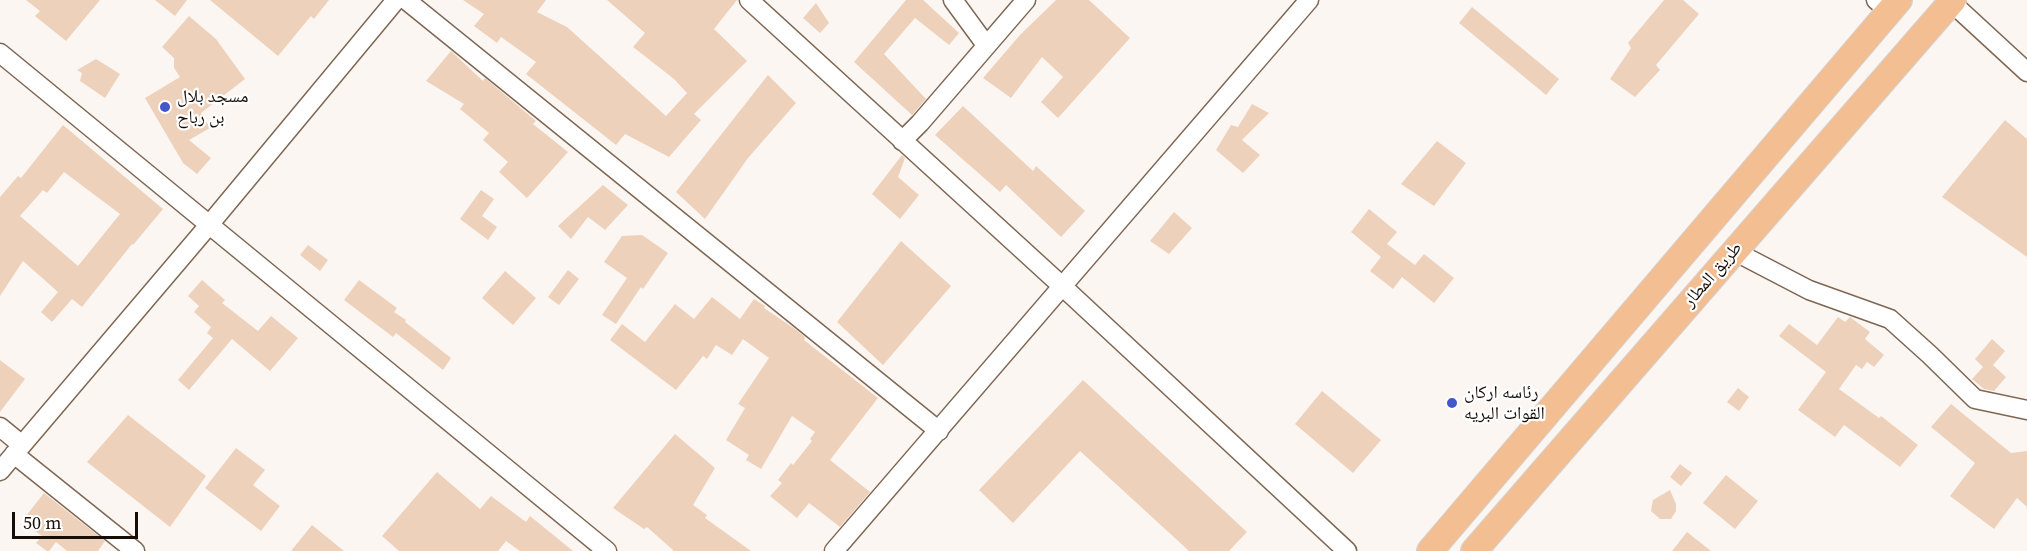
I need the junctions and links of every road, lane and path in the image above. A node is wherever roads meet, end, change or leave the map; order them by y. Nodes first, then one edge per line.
1 (396, 0) edge
2 (406, 0) edge
3 (749, 0) edge
4 (953, 0) edge
5 (1026, 0) edge
6 (1310, 0) edge
7 (1952, 1) edge
8 (1888, 4) edge
9 (986, 45) junction
10 (0, 53) edge
11 (2027, 72) edge
12 (902, 141) junction
13 (209, 225) junction
14 (1734, 251) junction
15 (1062, 286) junction
16 (2027, 410) edge
17 (0, 427) edge
18 (939, 430) junction
19 (18, 449) junction
20 (0, 471) edge
21 (135, 551) edge
22 (607, 551) edge
23 (834, 551) edge
24 (1347, 551) edge
25 (1430, 551) edge
26 (1474, 551) edge

1 - 13 street
2 - 18 street
3 - 12 street
4 - 9 street
5 - 9 street
6 - 15 street
7 - 11 street
7 - 14 highway, طريق المطار
8 - 25 highway, طريق المطار
9 - 12 street
10 - 13 street
12 - 15 street
13 - 19 street
13 - 22 street
14 - 16 street
14 - 26 highway, طريق المطار
15 - 18 street
15 - 24 street
17 - 19 street
18 - 23 street
19 - 20 street
19 - 21 street

